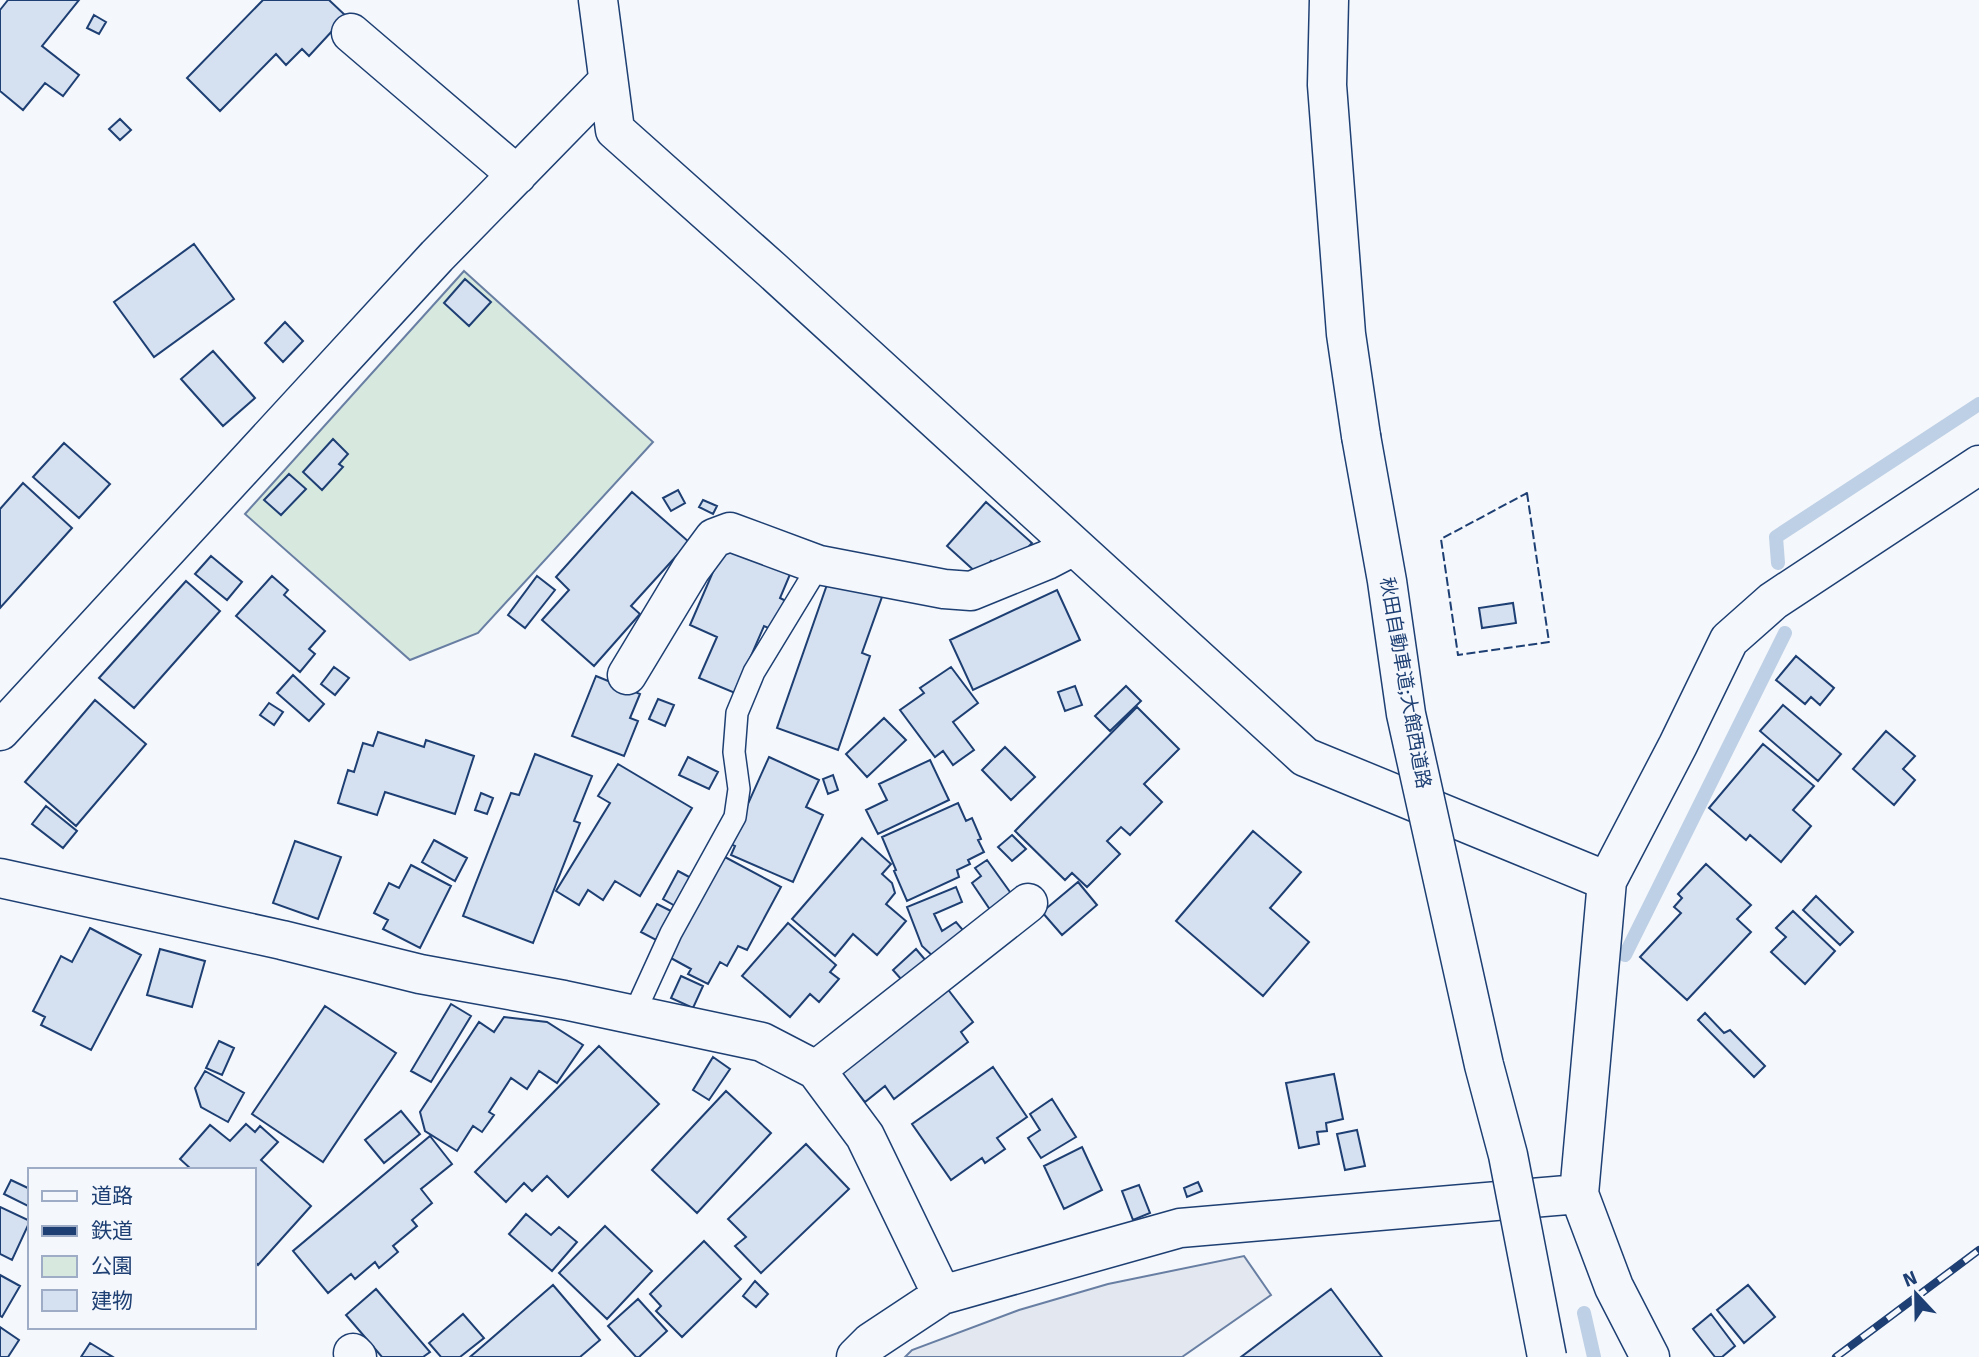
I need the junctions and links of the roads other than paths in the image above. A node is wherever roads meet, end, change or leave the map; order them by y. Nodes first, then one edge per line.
1 (598, 0) edge
2 (1329, 0) edge
3 (351, 33) dead end
4 (608, 81) junction
5 (517, 175) junction
6 (1979, 465) edge
7 (1074, 546) junction
8 (819, 565) junction
9 (627, 675) dead end
10 (0, 731) edge
11 (0, 878) edge
12 (1606, 881) junction
13 (1028, 903) dead end
14 (634, 1014) junction
15 (816, 1070) junction
16 (1579, 1194) junction
17 (942, 1295) junction
18 (856, 1357) edge
19 (1547, 1357) edge
20 (1650, 1357) edge

1 - 4 main road
2 - 19 main road, 秋田自動車道;大館西道路, bridge
3 - 5 main road
4 - 5 main road
4 - 7 main road
5 - 10 main road
6 - 12 main road
7 - 8 main road
7 - 12 main road
8 - 9 main road
8 - 14 lane
11 - 14 main road
12 - 16 main road
13 - 15 main road
14 - 15 main road
15 - 17 main road
16 - 17 main road
16 - 20 main road
17 - 18 main road

